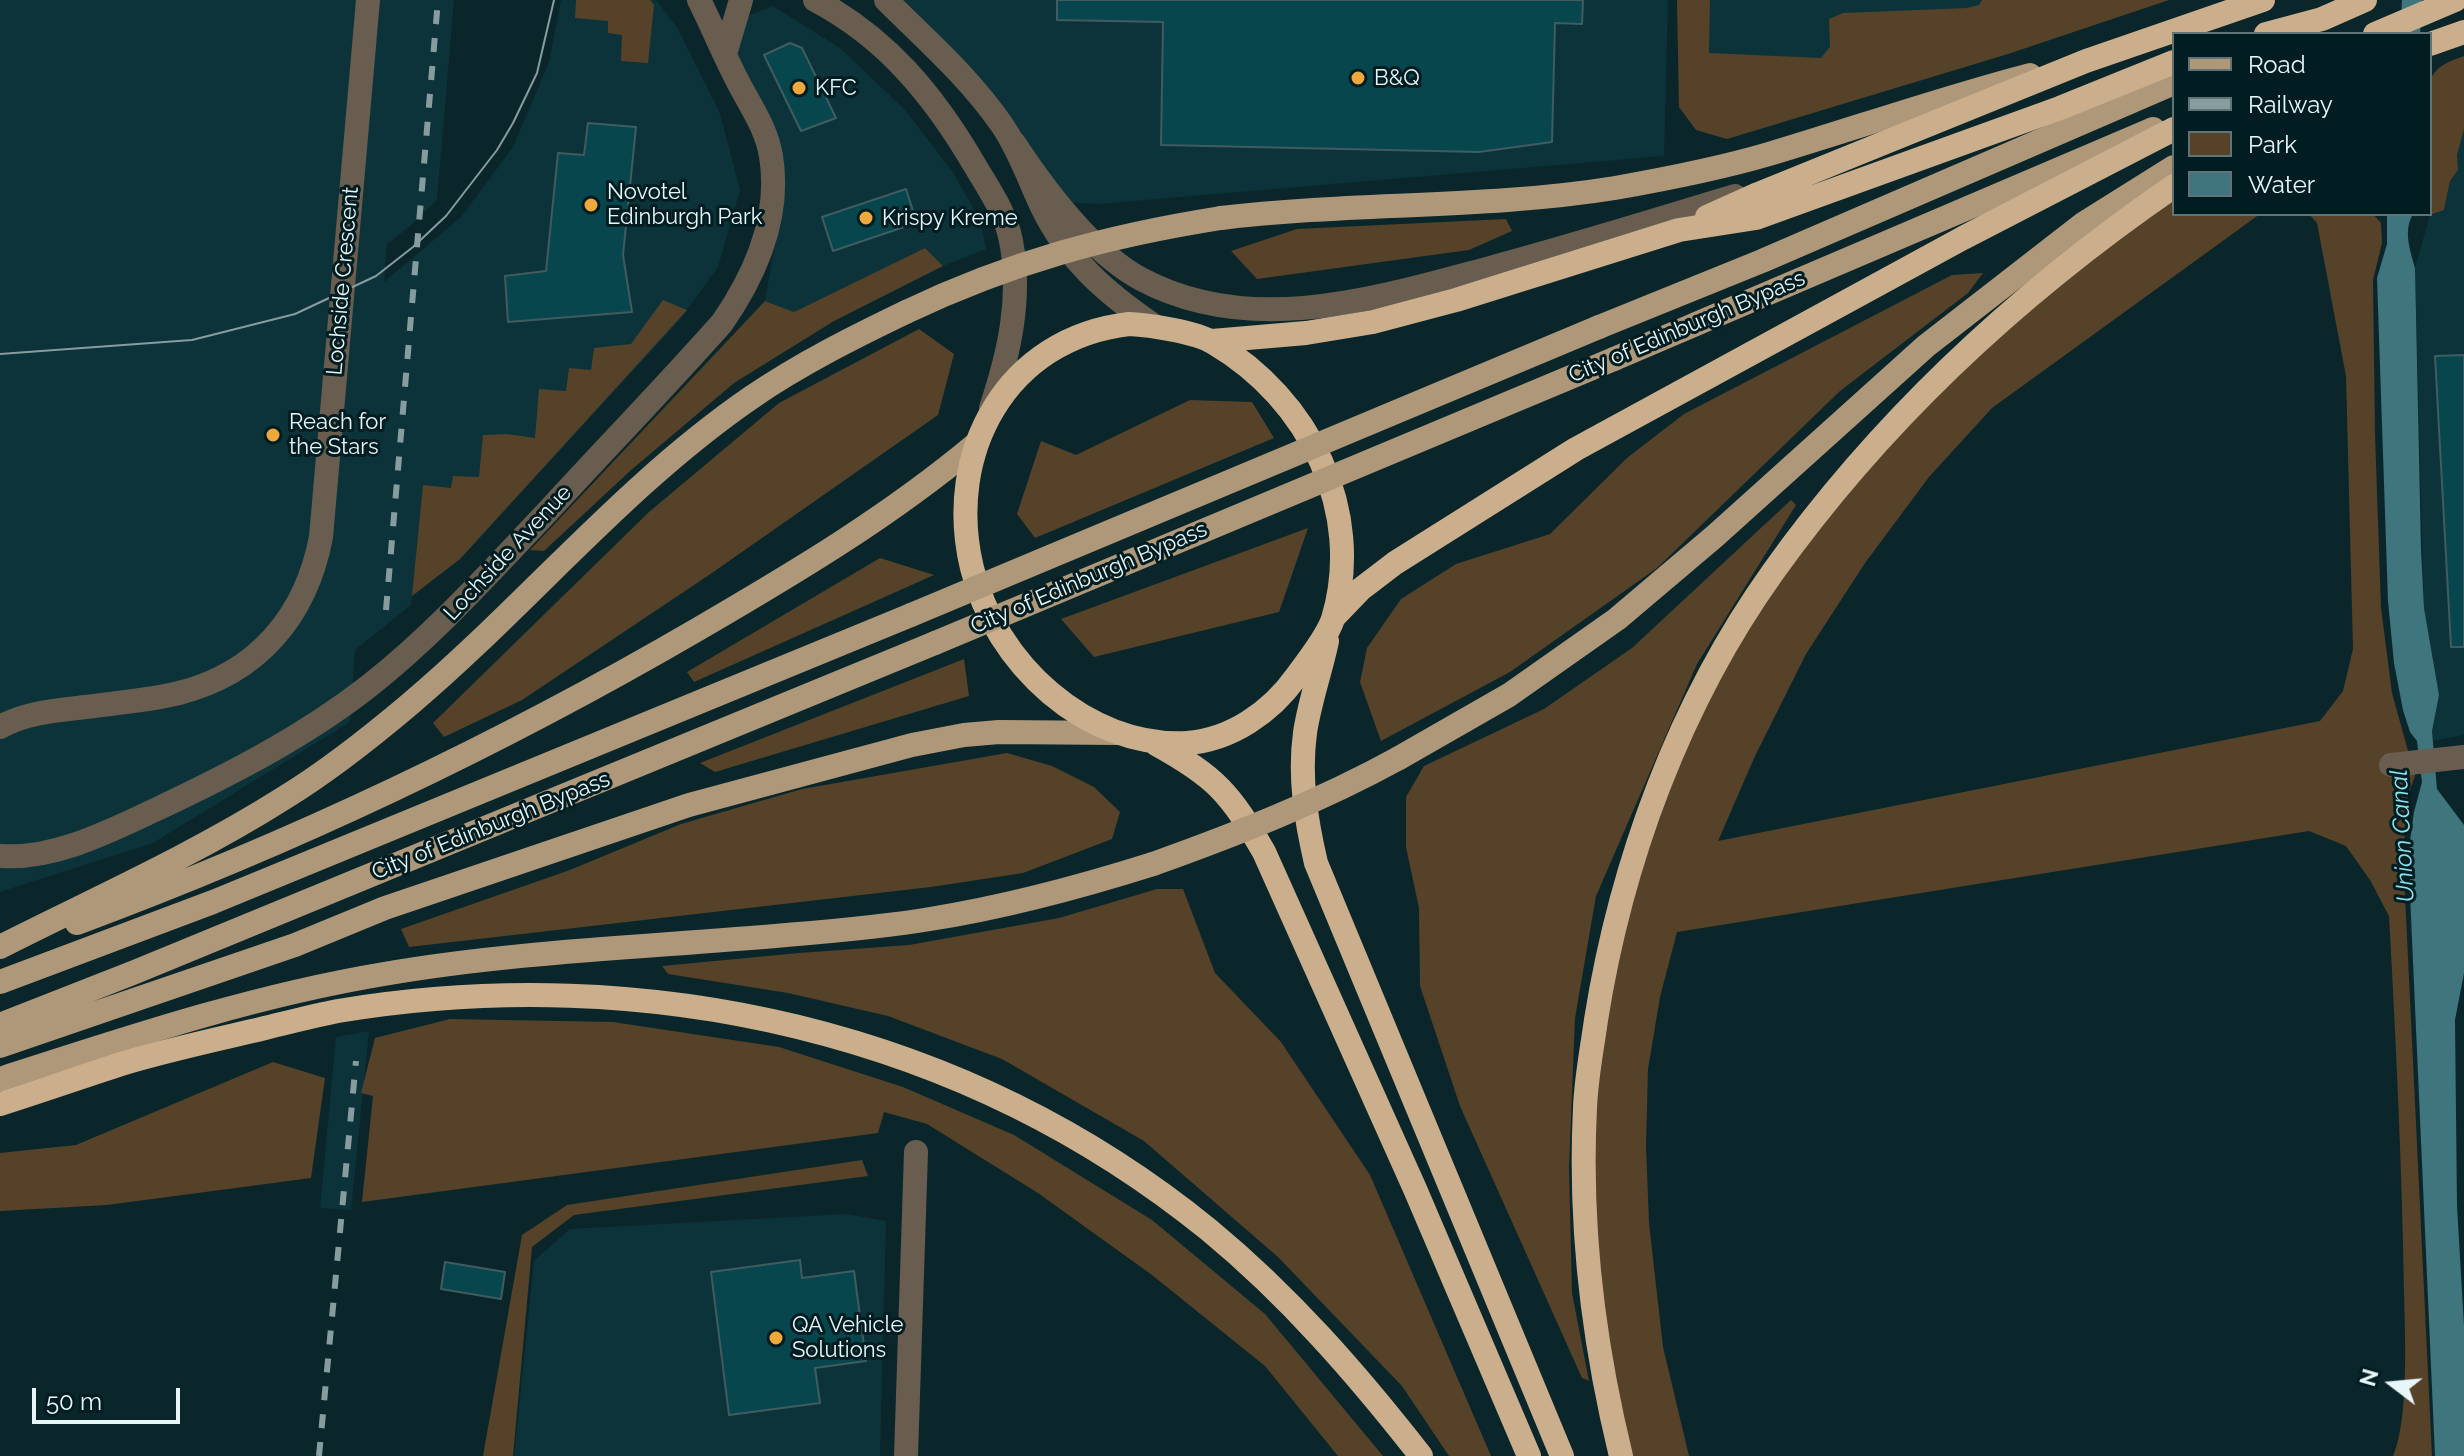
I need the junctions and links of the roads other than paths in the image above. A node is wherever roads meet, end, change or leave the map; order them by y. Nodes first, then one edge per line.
1 (368, 0) edge
2 (699, 0) edge
3 (741, 0) edge
4 (815, 0) edge
5 (886, 0) edge
6 (2263, 0) edge
7 (2365, 0) edge
8 (2455, 0) edge
9 (2322, 19) junction
10 (2172, 32) edge
11 (2172, 32) edge
12 (2273, 32) edge
13 (2292, 32) edge
14 (2380, 32) edge
15 (2464, 32) edge
16 (2432, 43) edge
17 (725, 54) junction
18 (2086, 61) junction
19 (2172, 63) edge
20 (2172, 84) edge
21 (2172, 121) edge
22 (2172, 130) edge
23 (1014, 143) junction
24 (2172, 168) edge
25 (1805, 175) junction
26 (2172, 188) edge
27 (1679, 230) junction
28 (1153, 325) junction
29 (1212, 341) junction
30 (989, 415) junction
31 (976, 444) junction
32 (1332, 620) junction
33 (0, 727) edge
34 (1119, 733) junction
35 (1150, 741) junction
36 (2462, 757) edge
37 (2391, 765) dead end
38 (0, 856) edge
39 (0, 949) edge
40 (0, 982) edge
41 (0, 1025) edge
42 (0, 1046) edge
43 (0, 1079) edge
44 (0, 1104) edge
45 (916, 1152) dead end
46 (906, 1456) edge
47 (1421, 1456) edge
48 (1529, 1456) edge
49 (1562, 1456) edge
50 (1621, 1456) edge

1 - 33 street, Lochside Crescent
2 - 17 street, Lochside Avenue
3 - 17 street
4 - 30 street
5 - 23 street
6 - 10 highway
7 - 9 highway
8 - 14 highway
9 - 12 highway
9 - 13 main road
11 - 18 highway
15 - 16 highway
17 - 38 street, Lochside Avenue
18 - 25 highway
18 - 39 main road, bridge
19 - 27 highway
20 - 40 main road, City of Edinburgh Bypass, bridge
21 - 41 main road, City of Edinburgh Bypass, bridge
22 - 32 highway
23 - 25 street
23 - 28 street
24 - 43 main road, bridge
25 - 27 highway
26 - 50 highway
27 - 29 highway
28 - 29 highway
28 - 30 highway
29 - 32 highway
30 - 31 highway
31 - 34 highway
31 - 39 main road
32 - 35 highway
32 - 49 highway
34 - 35 highway
34 - 42 main road
35 - 48 highway
36 - 37 street
44 - 47 highway
45 - 46 street

